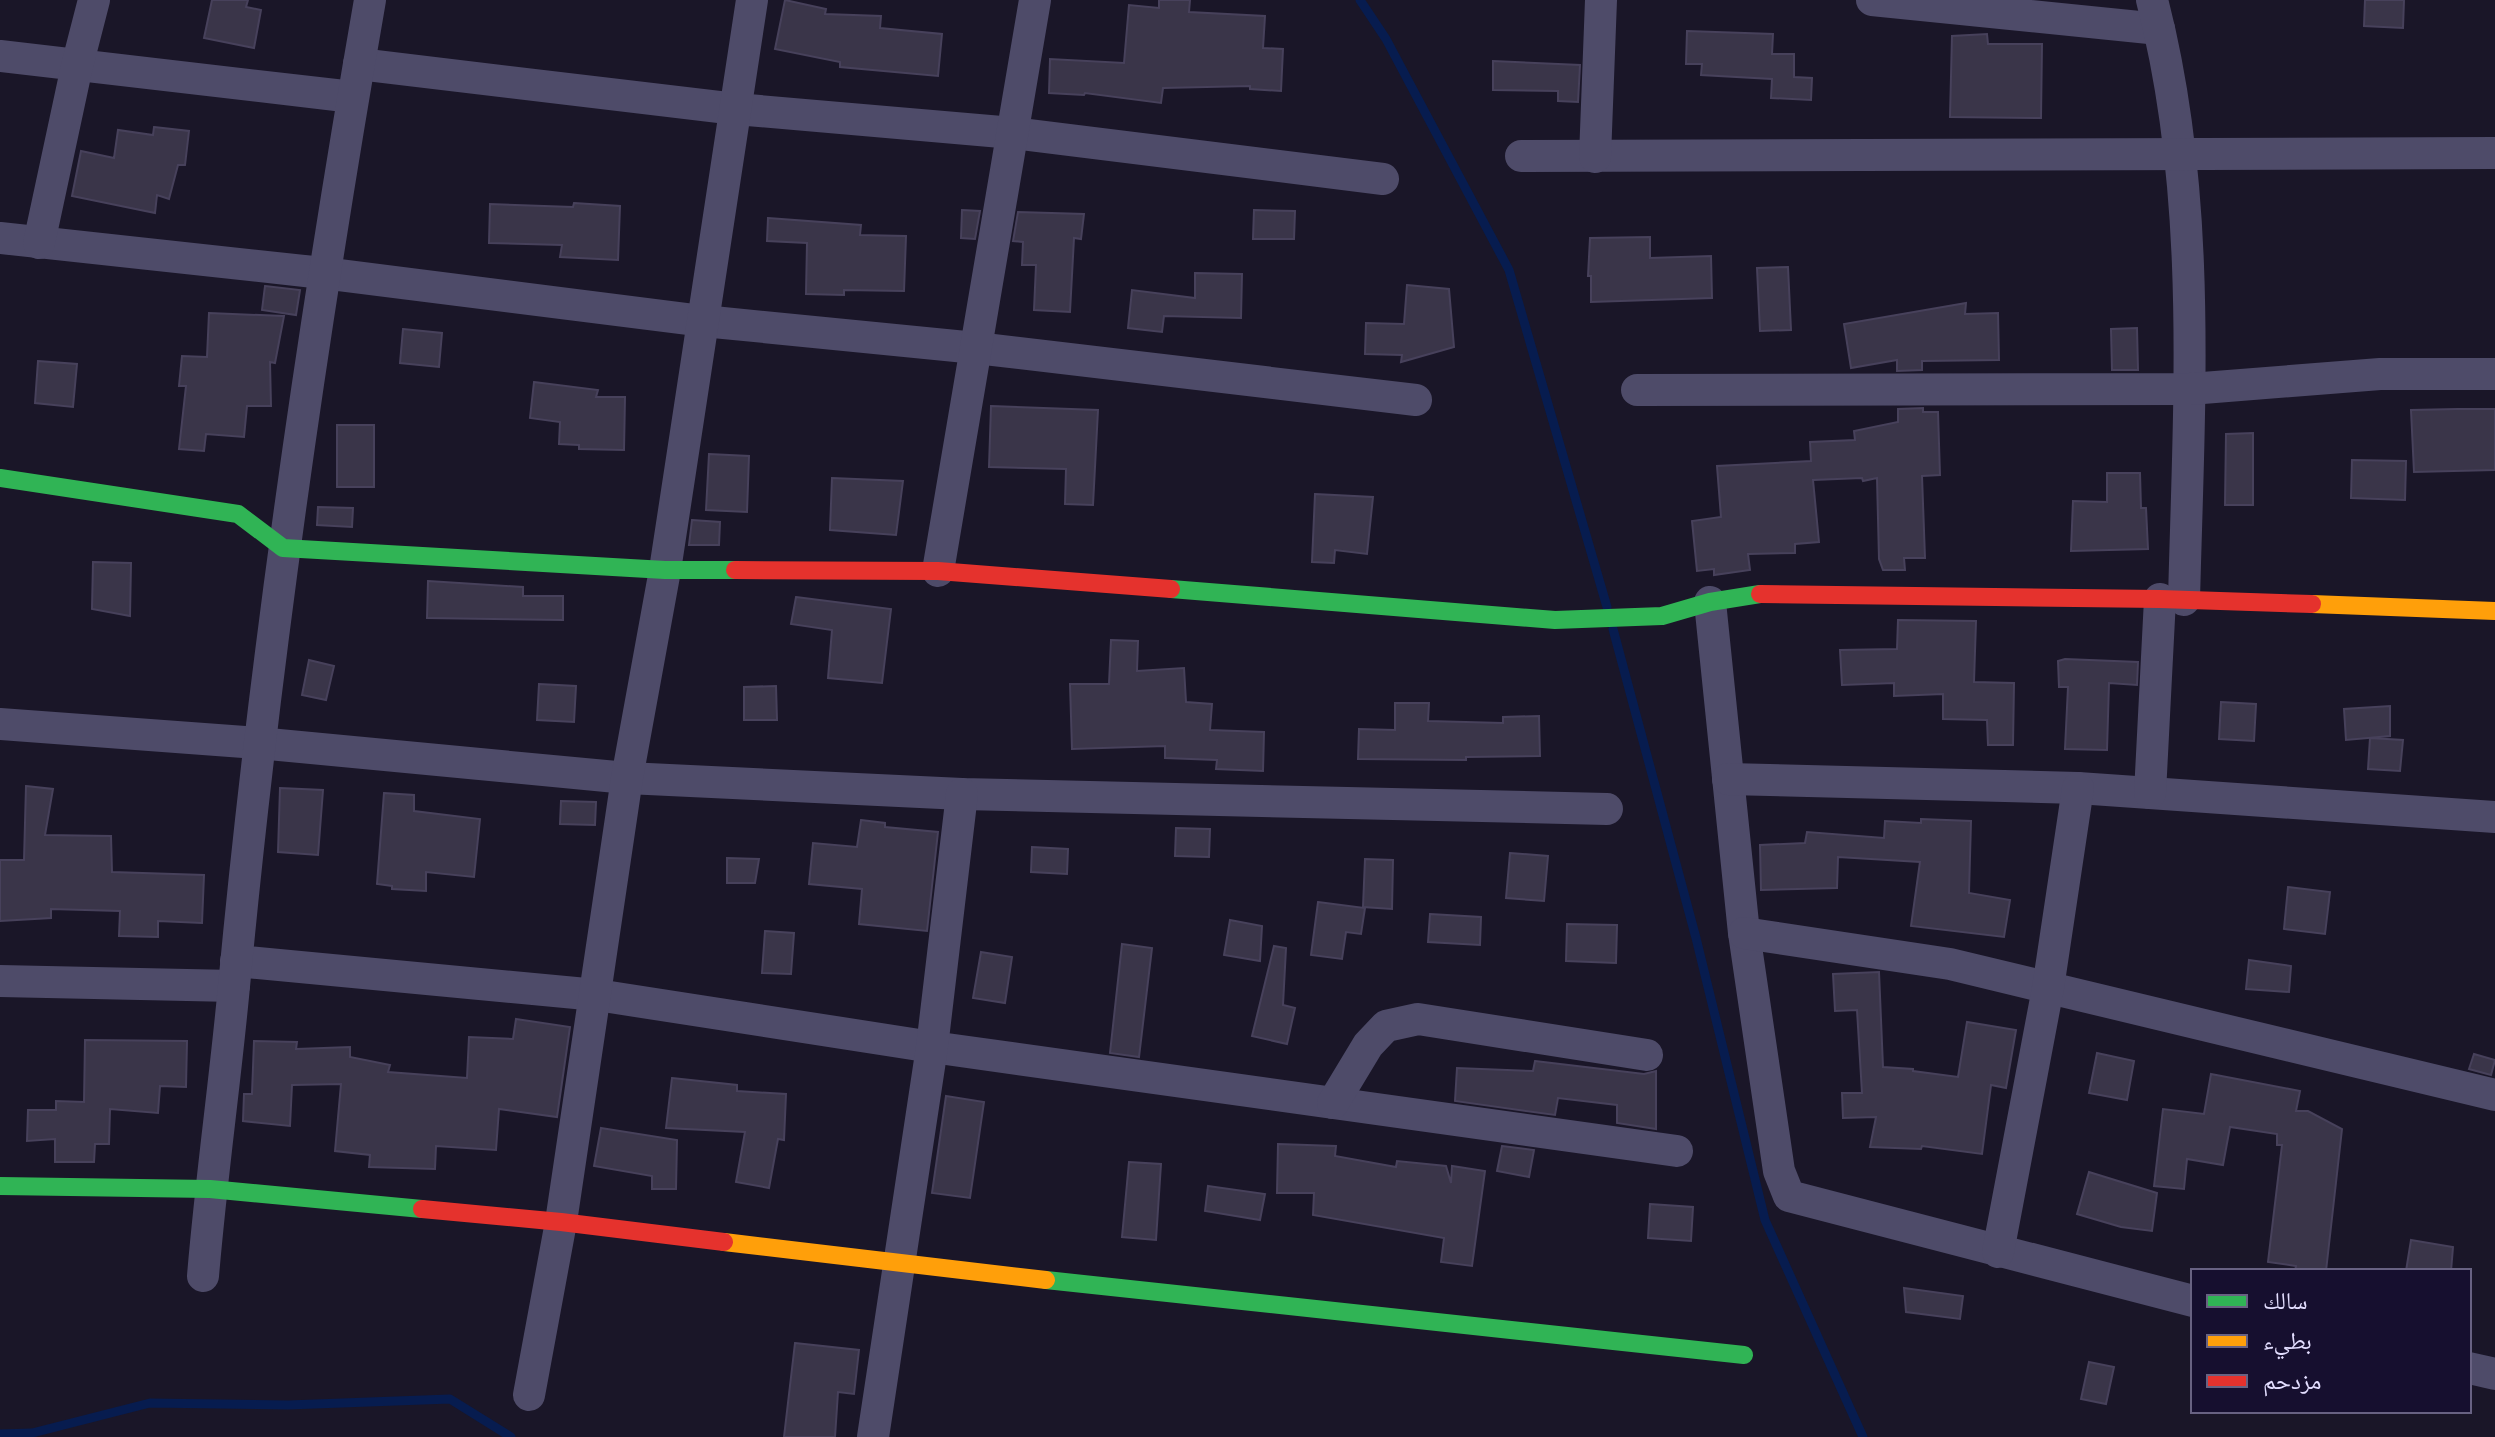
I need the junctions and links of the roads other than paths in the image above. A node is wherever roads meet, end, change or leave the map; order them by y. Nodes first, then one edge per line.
1 (94, 0) edge
2 (370, 0) edge
3 (752, 0) edge
4 (1035, 0) edge
5 (1601, 0) edge
6 (1872, 0) edge
7 (2156, 14) edge
8 (0, 56) edge
9 (359, 64) junction
10 (77, 66) junction
11 (353, 97) junction
12 (736, 109) junction
13 (1013, 133) junction
14 (2495, 153) edge
15 (2178, 155) junction
16 (1521, 156) dead end
17 (1595, 157) junction
18 (1383, 179) dead end
19 (0, 238) edge
20 (39, 243) junction
21 (323, 273) junction
22 (703, 321) junction
23 (976, 348) junction
24 (2495, 374) edge
25 (2190, 389) junction
26 (1637, 390) dead end
27 (1416, 400) dead end
28 (0, 478) edge
29 (283, 548) junction
30 (665, 570) junction
31 (938, 571) junction
32 (2172, 599) junction
33 (1710, 602) junction
34 (2495, 611) edge
35 (0, 724) edge
36 (258, 743) junction
37 (627, 778) junction
38 (1728, 779) junction
39 (2078, 788) junction
40 (2150, 793) junction
41 (962, 794) junction
42 (1607, 809) dead end
43 (2495, 817) edge
44 (1744, 933) junction
45 (235, 973) junction
46 (0, 981) edge
47 (2048, 988) junction
48 (597, 995) junction
49 (932, 1047) junction
50 (1647, 1055) dead end
51 (2495, 1095) edge
52 (1333, 1103) junction
53 (1677, 1151) dead end
54 (0, 1186) edge
55 (210, 1189) junction
56 (561, 1222) junction
57 (1998, 1252) junction
58 (900, 1264) junction
59 (203, 1276) dead end
60 (2191, 1300) edge
61 (1744, 1355) dead end
62 (2471, 1368) edge
63 (2495, 1374) edge
64 (529, 1395) dead end
65 (873, 1437) edge

1 - 10 street
2 - 9 street
3 - 12 street
4 - 13 street
5 - 17 street
6 - 7 street
7 - 15 street
8 - 10 street
9 - 11 street
9 - 12 street
10 - 11 street
10 - 20 street
11 - 21 street
12 - 13 street
12 - 22 street
13 - 18 street
13 - 23 street
14 - 15 street
15 - 17 street
15 - 25 street
16 - 17 street
19 - 20 street
20 - 21 street
21 - 22 street
21 - 29 street
22 - 23 street
22 - 30 street
23 - 27 street
23 - 31 street
24 - 25 street
25 - 26 street
25 - 32 street
28 - 29 street
29 - 30 street
29 - 36 street
30 - 31 street
30 - 37 street
31 - 33 street
32 - 33 street
32 - 34 street
32 - 40 street
33 - 38 street
35 - 36 street
36 - 37 street
36 - 45 street
37 - 41 street
37 - 48 street
38 - 39 street
38 - 44 street
39 - 40 street
39 - 47 street
40 - 43 street
41 - 42 street
41 - 49 street
44 - 47 street
44 - 57 street
45 - 46 street
45 - 48 street
45 - 55 street
47 - 51 street
47 - 57 street
48 - 49 street
48 - 56 street
49 - 52 street
49 - 58 street
50 - 52 street
52 - 53 street
54 - 55 street
55 - 56 street
55 - 59 street
56 - 58 street
56 - 64 street
57 - 60 street
58 - 61 street
58 - 65 street
62 - 63 street

